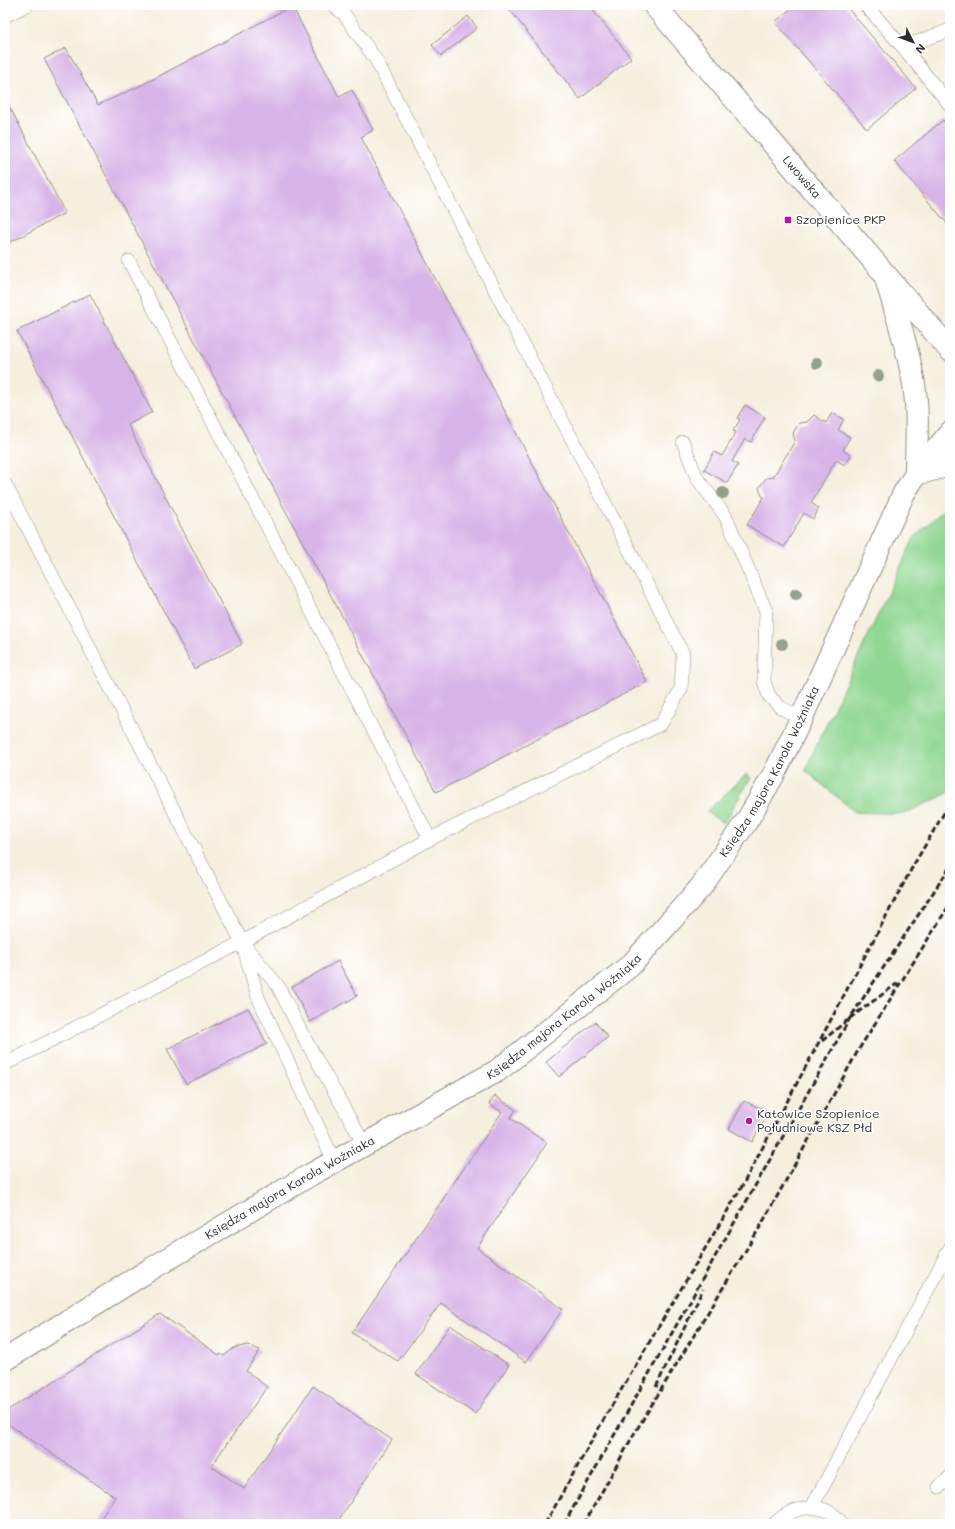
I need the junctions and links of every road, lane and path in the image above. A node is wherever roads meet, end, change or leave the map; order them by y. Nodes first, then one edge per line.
1 (27, 5) edge
2 (333, 5) edge
3 (654, 5) edge
4 (865, 5) edge
5 (5, 16) edge
6 (950, 30) edge
7 (903, 47) junction
8 (950, 105) edge
9 (129, 261) dead end
10 (886, 275) junction
11 (950, 350) edge
12 (950, 433) edge
13 (683, 442) dead end
14 (950, 465) edge
15 (916, 474) junction
16 (5, 484) edge
17 (801, 719) junction
18 (430, 840) junction
19 (242, 942) junction
20 (5, 1064) edge
21 (364, 1144) junction
22 (334, 1161) junction
23 (950, 1248) edge
24 (5, 1360) edge
25 (950, 1477) edge
26 (939, 1487) dead end
27 (812, 1507) junction
28 (774, 1524) edge
29 (842, 1524) edge

1 - 5 lane
2 - 18 lane
3 - 10 street, Lwowska
4 - 7 lane
6 - 7 lane
7 - 8 lane
9 - 18 lane
10 - 11 street, Lwowska
10 - 15 street, Księdza majora Karola Woźniaka
12 - 15 street, Księdza majora Karola Woźniaka
13 - 17 lane
14 - 15 street
15 - 17 street, Księdza majora Karola Woźniaka
16 - 19 lane
17 - 21 street, Księdza majora Karola Woźniaka
18 - 19 lane
19 - 20 lane
19 - 21 lane
19 - 22 lane
21 - 22 street, Księdza majora Karola Woźniaka
22 - 24 street, Księdza majora Karola Woźniaka
23 - 27 lane
25 - 26 lane
27 - 28 lane
27 - 29 lane

